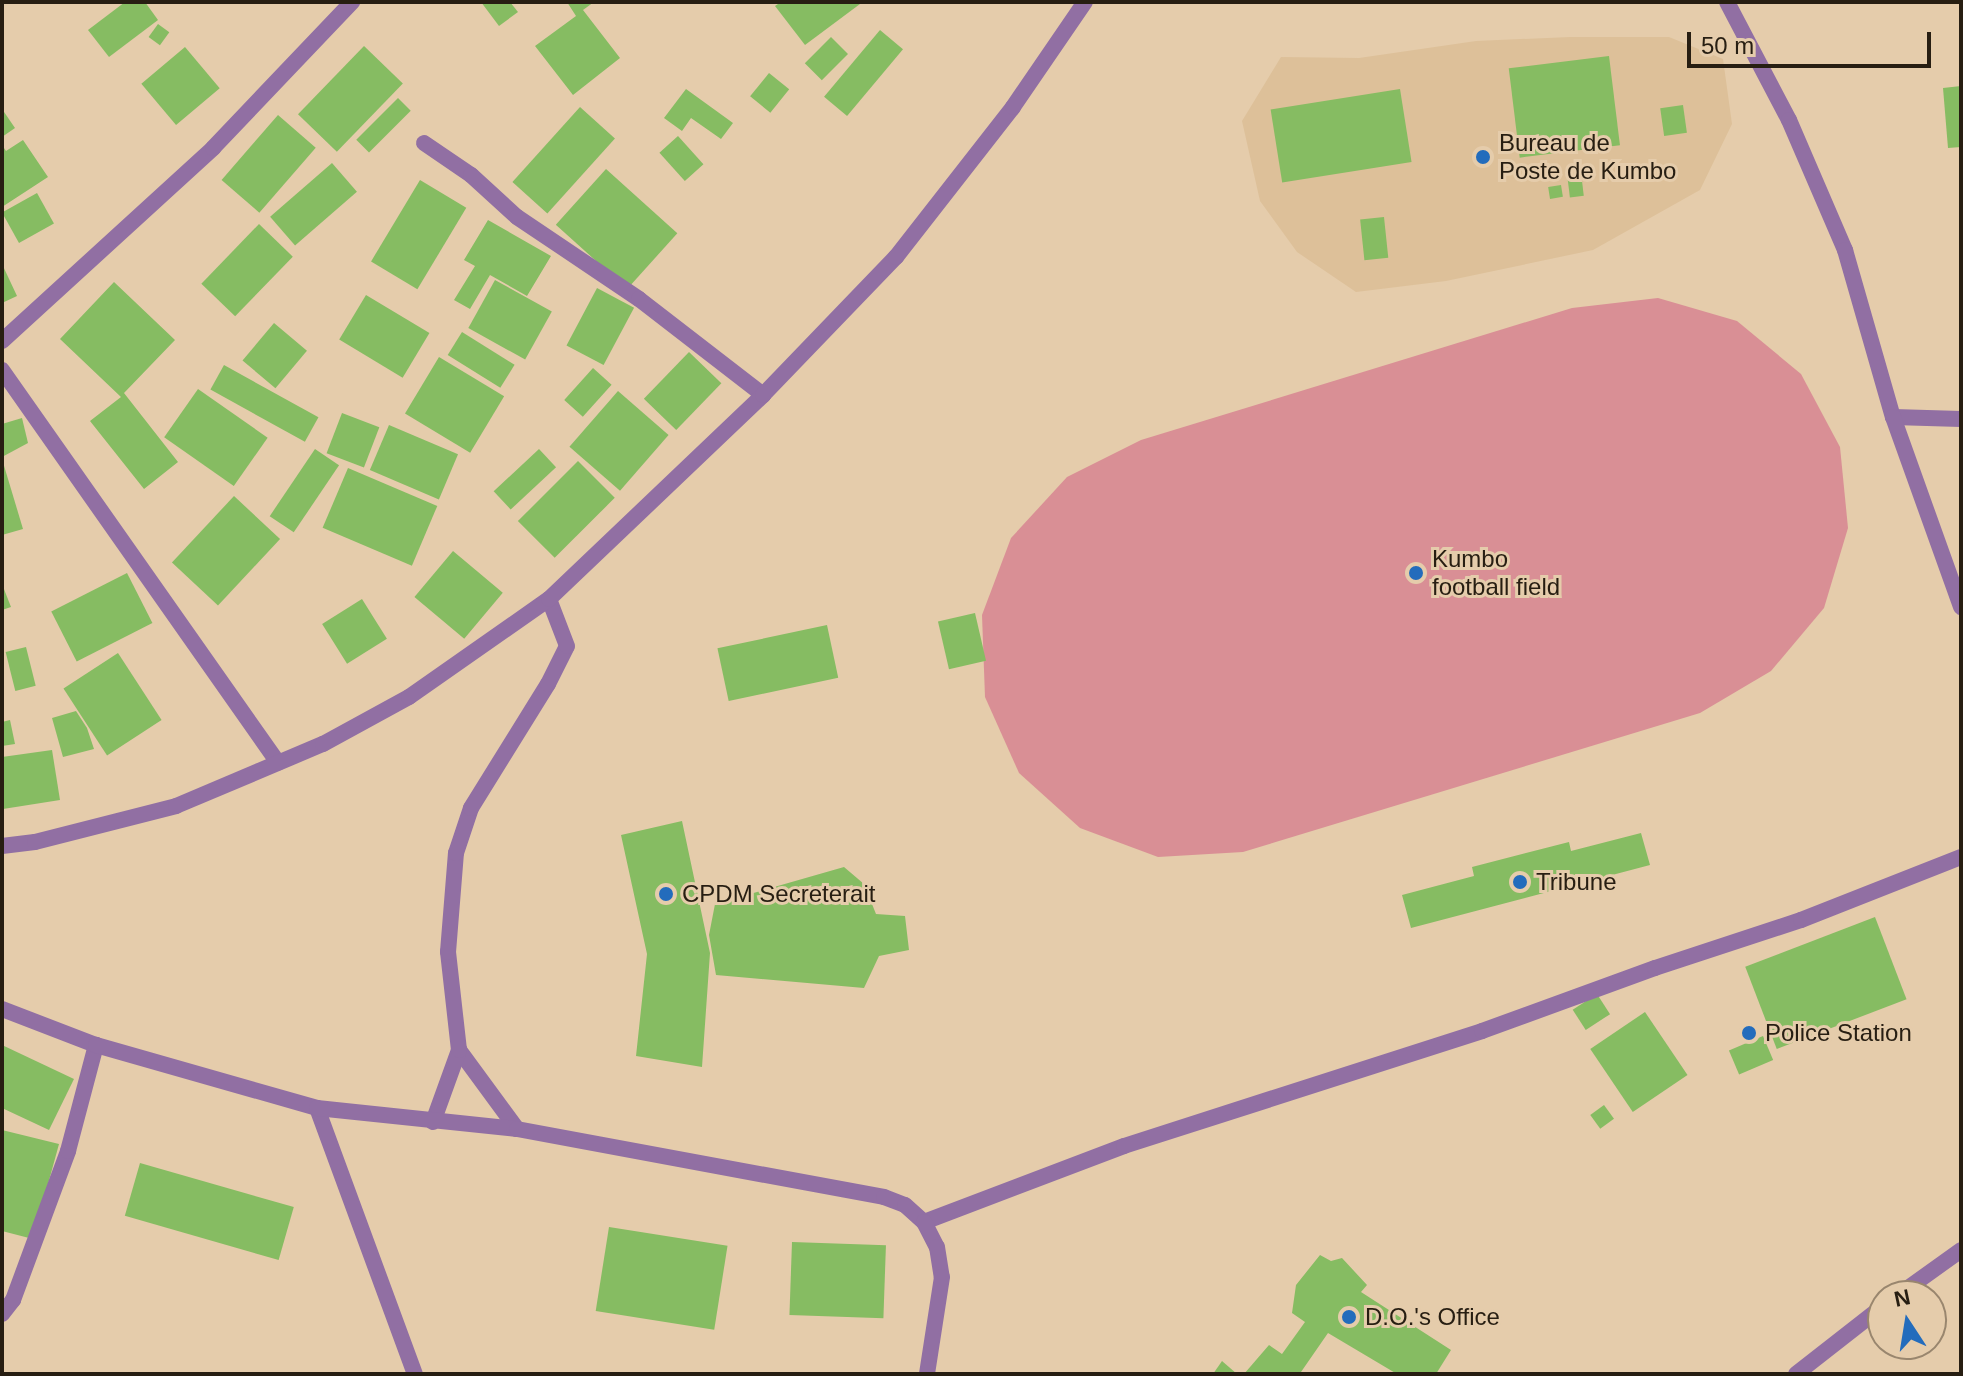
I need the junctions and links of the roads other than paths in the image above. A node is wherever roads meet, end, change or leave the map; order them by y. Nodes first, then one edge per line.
1 (352, 2) edge
2 (1085, 2) edge
3 (1727, 2) edge
4 (424, 143) dead end
5 (2, 341) edge
6 (2, 370) edge
7 (763, 395) junction
8 (1893, 417) junction
9 (1961, 419) edge
10 (549, 599) junction
11 (1961, 607) edge
12 (278, 763) junction
13 (2, 846) edge
14 (1961, 857) edge
15 (2, 1009) edge
16 (96, 1045) junction
17 (459, 1050) junction
18 (317, 1108) junction
19 (433, 1122) junction
20 (517, 1129) junction
21 (924, 1222) junction
22 (1961, 1250) edge
23 (1919, 1280) edge
24 (2, 1314) edge
25 (1867, 1319) edge
26 (415, 1374) edge
27 (927, 1374) edge
28 (1796, 1374) edge

1 - 5 street
2 - 7 street
3 - 8 street
4 - 7 street
6 - 12 street
7 - 10 street
8 - 9 street
8 - 11 street
10 - 12 street
10 - 17 street
12 - 13 street
14 - 21 street
15 - 16 street
16 - 18 street
16 - 24 street
17 - 19 street
17 - 20 street
18 - 19 street
18 - 26 street
19 - 20 street
20 - 21 street
21 - 27 street
22 - 23 street
25 - 28 street

